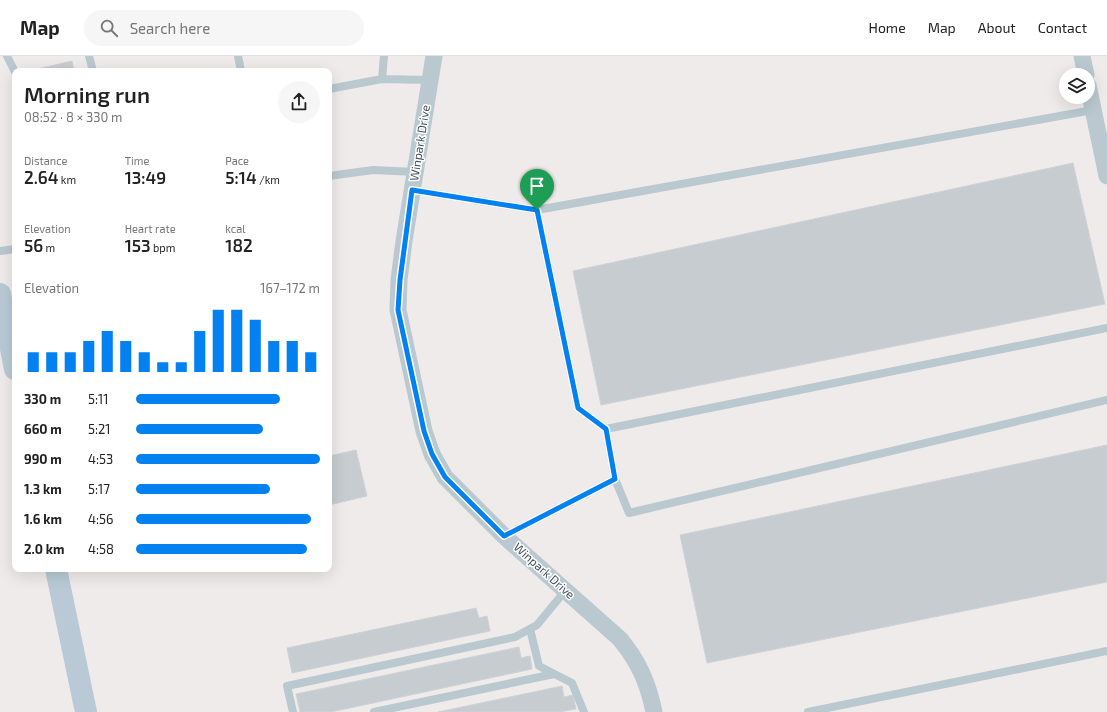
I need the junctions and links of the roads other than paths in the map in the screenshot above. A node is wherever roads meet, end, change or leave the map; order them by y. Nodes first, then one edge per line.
1 (8, 56) edge
2 (89, 56) edge
3 (238, 56) edge
4 (384, 56) edge
5 (434, 56) edge
6 (1078, 57) edge
7 (13, 68) edge
8 (92, 68) edge
9 (240, 68) edge
10 (1083, 68) edge
11 (382, 79) junction
12 (430, 80) junction
13 (332, 88) edge
14 (1092, 104) edge
15 (1093, 110) junction
16 (416, 172) junction
17 (332, 176) edge
18 (1107, 176) edge
19 (412, 190) junction
20 (537, 210) junction
21 (12, 249) edge
22 (0, 251) edge
23 (0, 294) edge
24 (1107, 328) edge
25 (12, 354) edge
26 (1107, 400) edge
27 (606, 429) junction
28 (615, 479) junction
29 (504, 536) junction
30 (57, 572) edge
31 (565, 592) junction
32 (530, 629) junction
33 (1107, 651) edge
34 (554, 674) junction
35 (86, 712) edge
36 (293, 712) edge
37 (374, 712) edge
38 (584, 712) edge
39 (654, 712) edge
40 (808, 712) edge

1 - 7 lane
2 - 8 lane
3 - 9 lane
4 - 11 lane
5 - 12 street, Winpark Drive
6 - 10 street
11 - 12 lane
11 - 13 lane
12 - 16 street, Winpark Drive
14 - 15 street
15 - 18 street
15 - 20 lane
16 - 17 lane
16 - 19 street, Winpark Drive
19 - 20 lane
19 - 29 street, Winpark Drive
20 - 27 lane
21 - 22 lane
23 - 25 main road
24 - 27 lane
26 - 28 lane
27 - 28 lane
28 - 29 lane
29 - 31 street, Winpark Drive
30 - 35 main road
31 - 32 lane
31 - 39 street, Winpark Drive
32 - 34 lane
32 - 36 lane
33 - 40 lane
34 - 37 lane
34 - 38 lane

